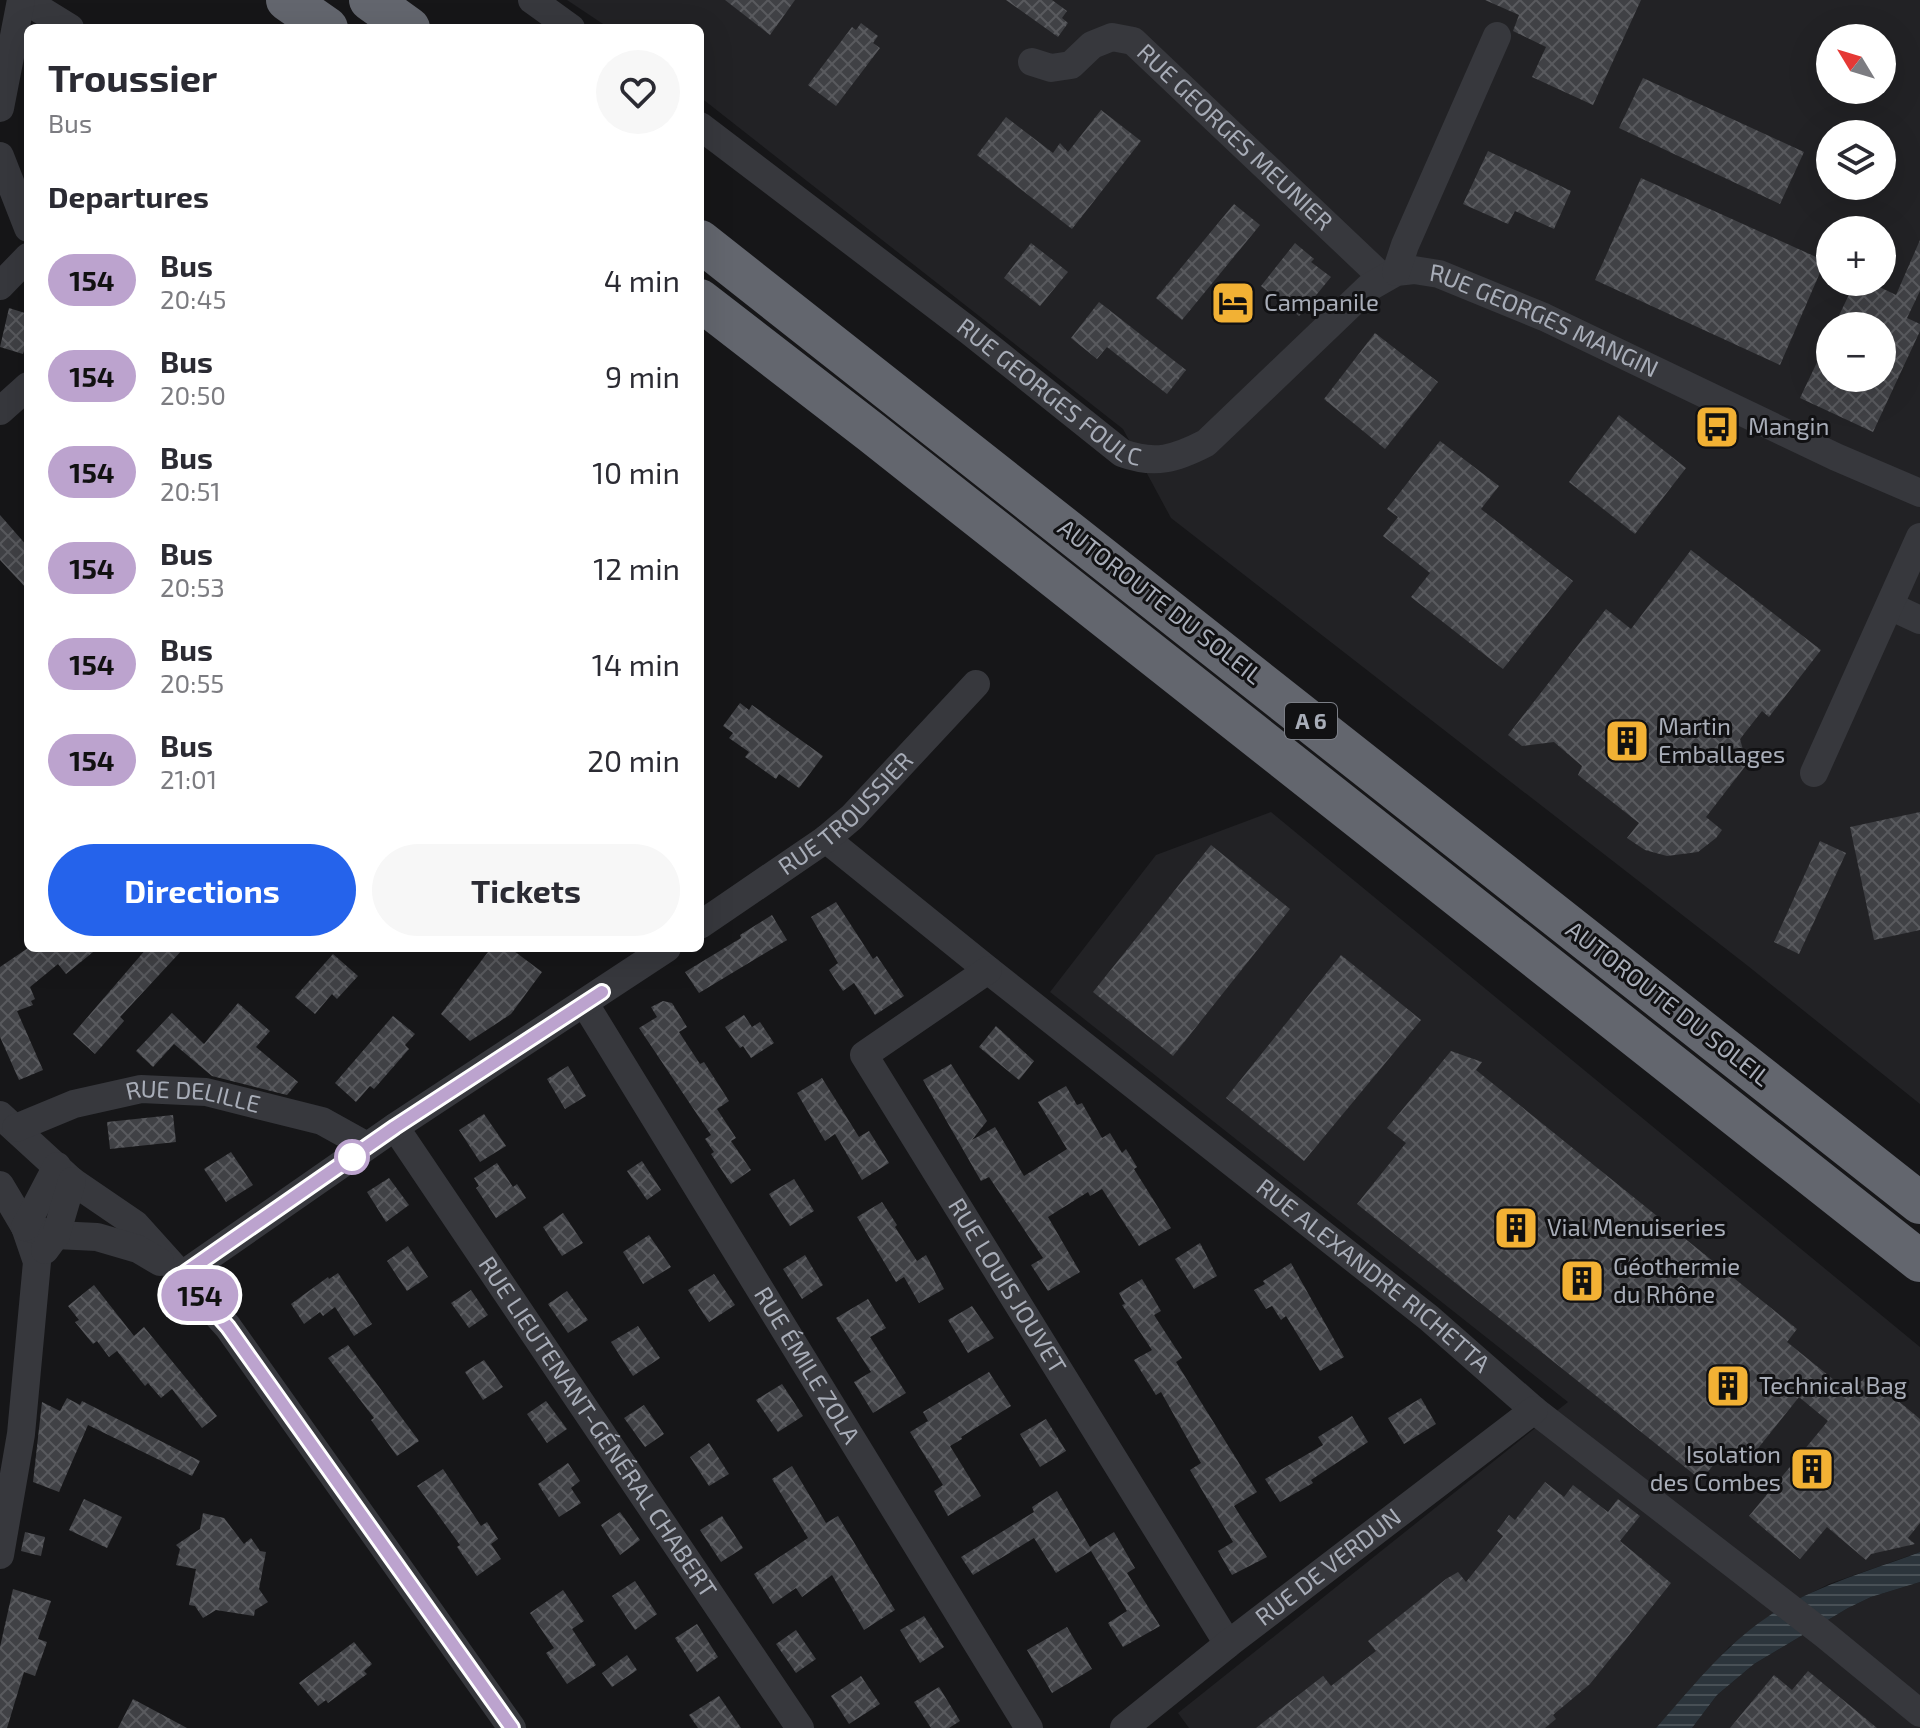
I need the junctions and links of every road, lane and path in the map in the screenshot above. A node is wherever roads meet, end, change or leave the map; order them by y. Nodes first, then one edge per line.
1 (23, 0) edge
2 (287, 0) edge
3 (370, 0) edge
4 (63, 24) edge
5 (321, 24) edge
6 (403, 24) edge
7 (1497, 36) dead end
8 (1032, 62) dead end
9 (0, 108) edge
10 (704, 129) edge
11 (0, 156) edge
12 (17, 217) edge
13 (704, 244) edge
14 (24, 261) edge
15 (1389, 274) junction
16 (0, 286) edge
17 (704, 303) edge
18 (24, 390) edge
19 (0, 411) edge
20 (1920, 493) edge
21 (1920, 537) edge
22 (1890, 606) junction
23 (1920, 620) edge
24 (976, 684) dead end
25 (1814, 773) dead end
26 (826, 839) junction
27 (704, 922) edge
28 (661, 952) edge
29 (988, 970) junction
30 (585, 1004) junction
31 (8, 1121) edge
32 (395, 1127) junction
33 (367, 1146) junction
34 (64, 1174) junction
35 (0, 1185) edge
36 (1920, 1203) edge
37 (25, 1227) junction
38 (56, 1235) junction
39 (1920, 1261) edge
40 (37, 1262) junction
41 (182, 1275) junction
42 (1534, 1410) junction
43 (0, 1555) edge
44 (1228, 1644) junction
45 (1920, 1713) edge
46 (504, 1725) edge
47 (800, 1728) edge
48 (1029, 1728) edge
49 (1124, 1728) edge

1 - 4 street
1 - 9 street
2 - 5 highway
3 - 6 highway
7 - 15 street, RUE GEORGES MANGIN
8 - 15 street, RUE GEORGES MEUNIER
10 - 15 street, RUE GEORGES FOULC
11 - 12 street
13 - 36 highway, AUTOROUTE DU SOLEIL / A 6
14 - 16 street
15 - 20 street, RUE GEORGES MANGIN
17 - 39 highway, AUTOROUTE DU SOLEIL / A 6
18 - 19 street
21 - 22 street
22 - 23 street
22 - 25 street
24 - 26 street, RUE TROUSSIER
26 - 27 street, RUE TROUSSIER
26 - 29 street, RUE ALEXANDRE RICHETTA
28 - 30 street
29 - 42 street, RUE ALEXANDRE RICHETTA
29 - 44 street, RUE LOUIS JOUVET
30 - 32 street
30 - 48 street, RUE ÉMILE ZOLA
31 - 33 street, RUE DELILLE
31 - 34 street
32 - 33 street
32 - 47 street, RUE LIEUTENANT-GÉNÉRAL CHABERT
33 - 41 street
34 - 37 street
34 - 38 street
34 - 41 street
35 - 37 street
37 - 38 street
37 - 40 street
38 - 40 street
38 - 41 street
40 - 43 street
41 - 46 street
42 - 44 street, RUE DE VERDUN
42 - 45 street, RUE ALEXANDRE RICHETTA
44 - 49 street, RUE DE VERDUN

